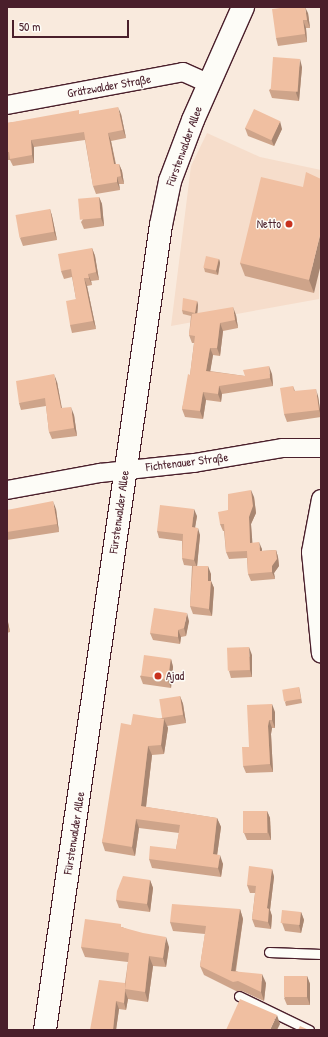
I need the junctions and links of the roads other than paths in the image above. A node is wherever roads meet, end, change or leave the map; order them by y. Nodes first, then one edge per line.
1 (243, 7) edge
2 (208, 83) junction
3 (7, 105) edge
4 (321, 448) edge
5 (125, 470) junction
6 (7, 490) edge
7 (321, 499) edge
8 (321, 654) edge
9 (269, 952) dead end
10 (321, 954) edge
11 (239, 996) dead end
12 (46, 1030) edge
13 (309, 1030) edge

1 - 2 main road, Fürstenwalder Allee
2 - 3 street, Grätzwalder Straße
2 - 5 main road, Fürstenwalder Allee
4 - 5 street, Fichtenauer Straße
5 - 6 street, Fichtenauer Straße
5 - 12 main road, Fürstenwalder Allee
7 - 8 street
9 - 10 lane
11 - 13 lane

